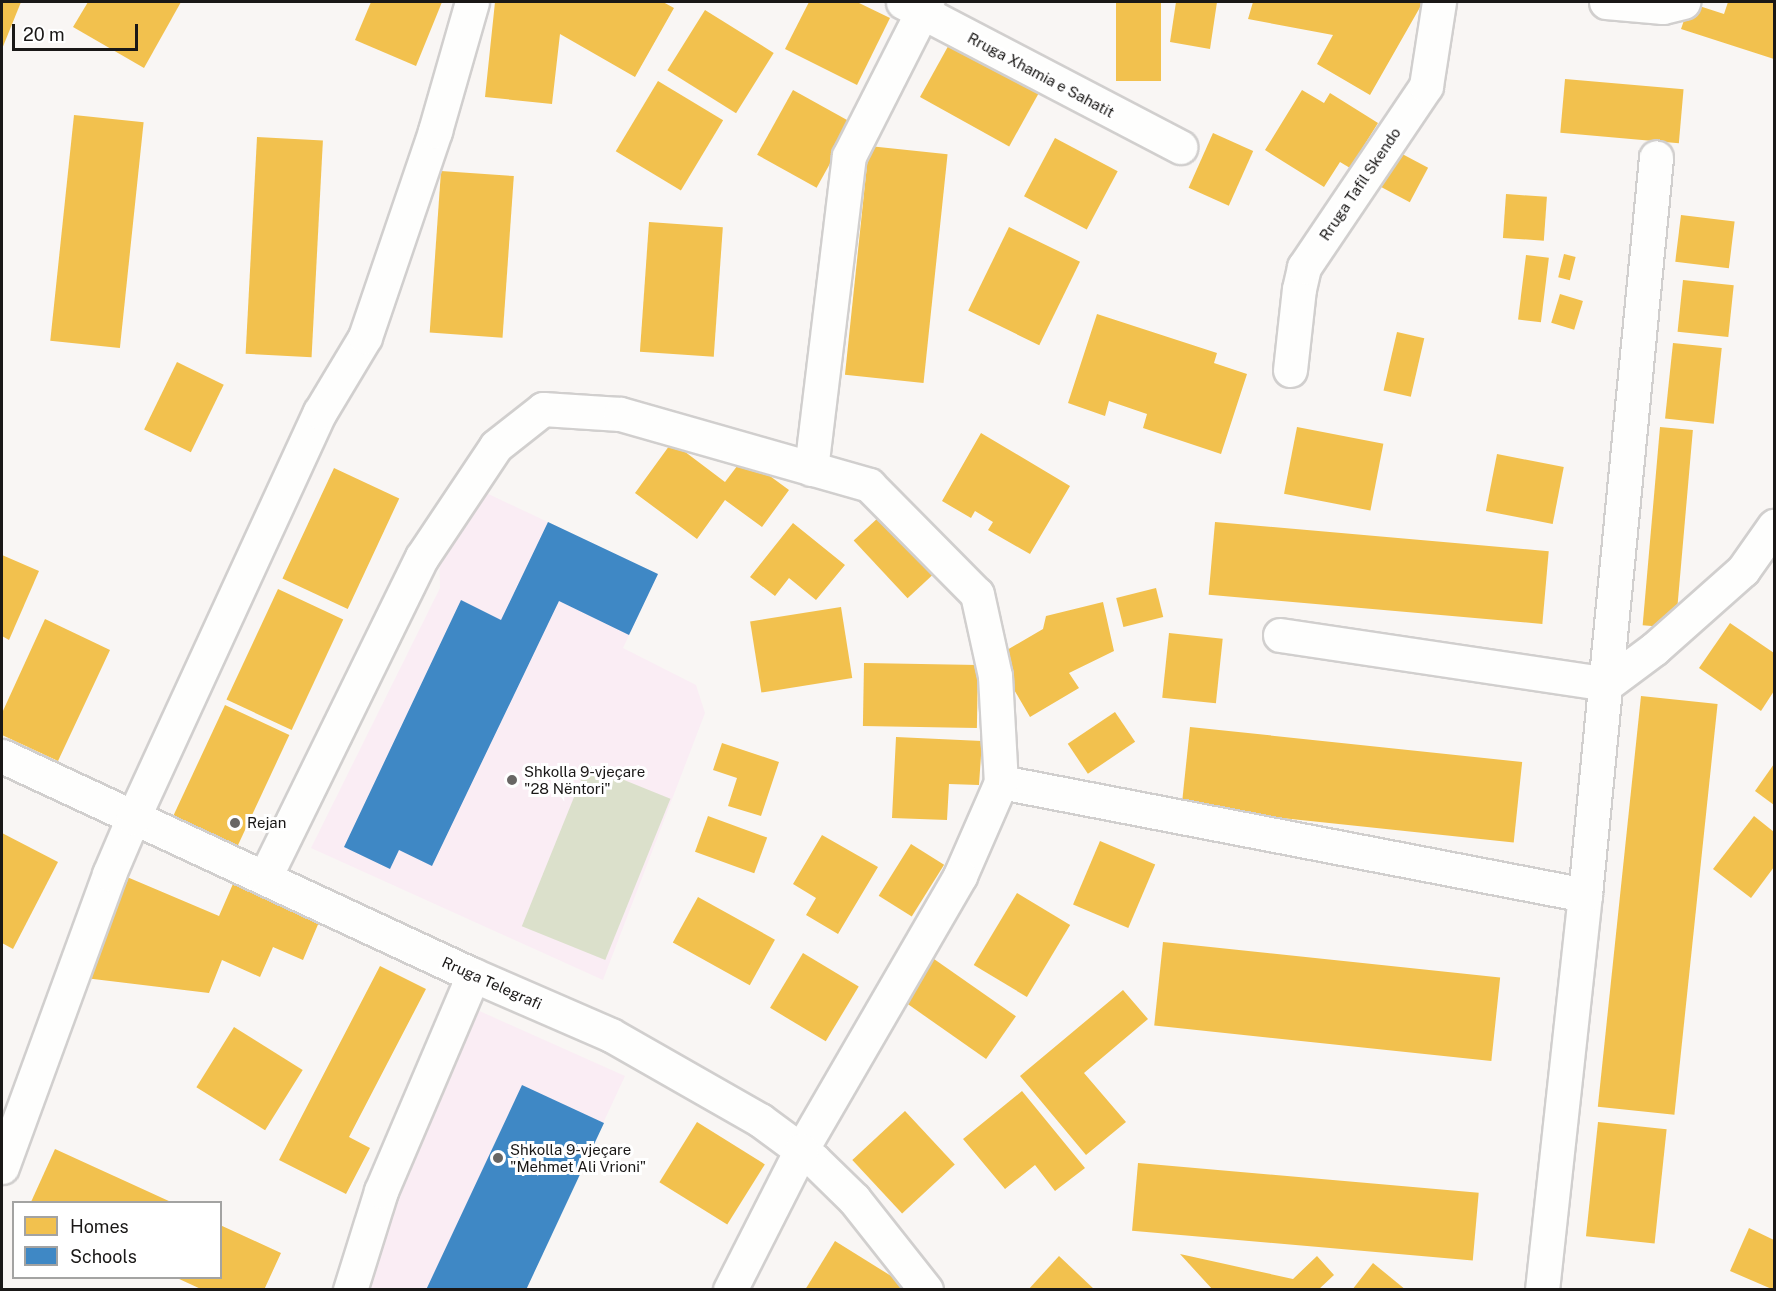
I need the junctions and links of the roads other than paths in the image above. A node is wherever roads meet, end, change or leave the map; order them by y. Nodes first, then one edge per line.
1 (472, 2) edge
2 (1439, 2) edge
3 (1606, 2) edge
4 (1683, 2) edge
5 (917, 5) edge
6 (1180, 147) dead end
7 (1656, 157) dead end
8 (1290, 370) dead end
9 (811, 469) junction
10 (1774, 526) edge
11 (1280, 635) dead end
12 (1607, 684) junction
13 (2, 756) edge
14 (1001, 782) junction
15 (133, 818) junction
16 (264, 877) junction
17 (1586, 895) junction
18 (473, 975) junction
19 (801, 1150) junction
20 (2, 1167) edge
21 (350, 1290) edge
22 (730, 1290) edge
23 (926, 1290) edge
24 (1542, 1290) edge

1 - 15 street
2 - 8 street, Rruga Tafil Skendo
3 - 4 street
5 - 6 street, Rruga Xhamia e Sahatit
5 - 9 street
7 - 12 street
9 - 14 street
9 - 16 street
10 - 12 street
11 - 12 street
12 - 17 street
13 - 15 street, Rruga Telegrafi
14 - 17 street
14 - 19 street
15 - 16 street, Rruga Telegrafi
15 - 20 street
16 - 18 street, Rruga Telegrafi
17 - 24 street
18 - 19 street, Rruga Telegrafi
18 - 21 street
19 - 22 street
19 - 23 street, Rruga Telegrafi

